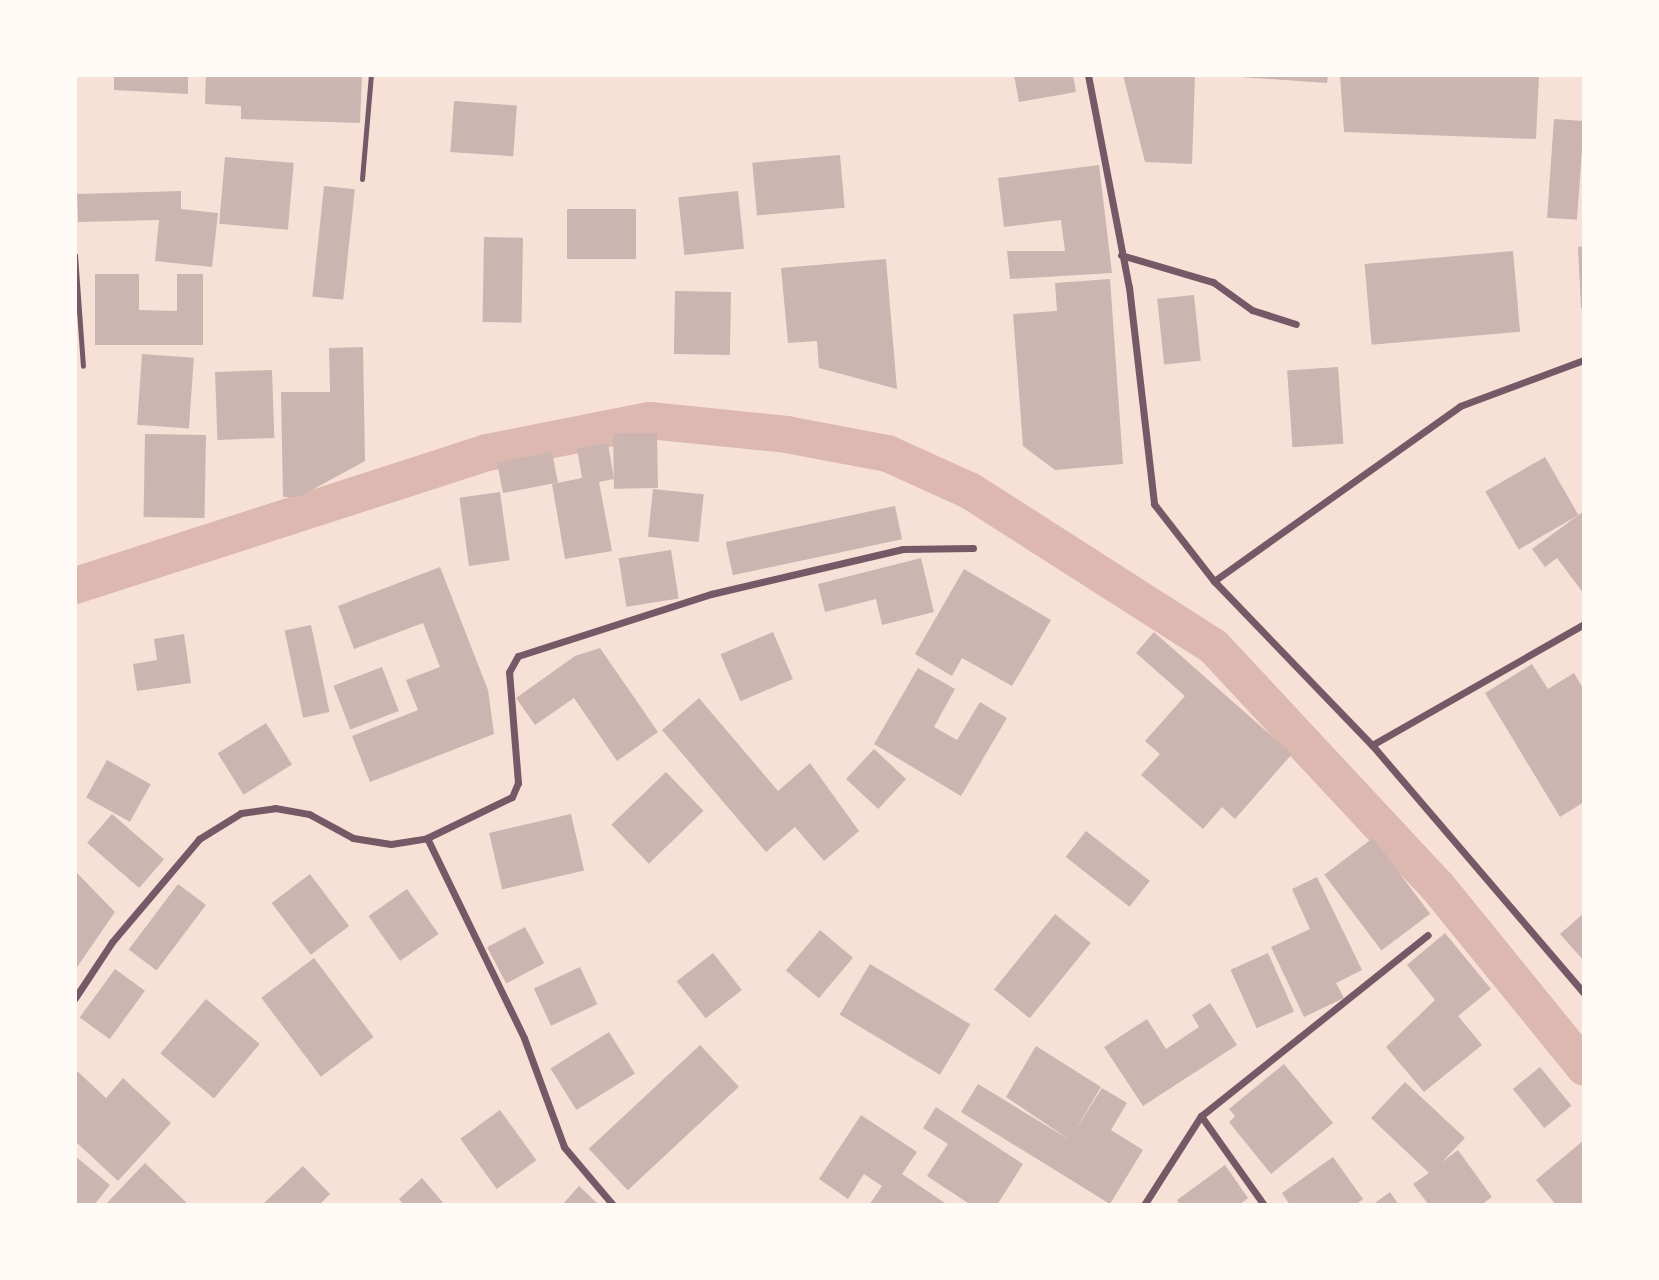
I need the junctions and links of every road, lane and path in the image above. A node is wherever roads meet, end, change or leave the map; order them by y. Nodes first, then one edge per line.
1 (371, 75) edge
2 (1088, 75) edge
3 (362, 179) dead end
4 (75, 255) edge
5 (1121, 255) junction
6 (1296, 324) dead end
7 (1584, 360) edge
8 (83, 366) dead end
9 (973, 548) dead end
10 (1214, 582) junction
11 (1584, 624) edge
12 (1372, 745) junction
13 (428, 838) junction
14 (1428, 934) dead end
15 (1584, 993) edge
16 (75, 998) edge
17 (1200, 1116) junction
18 (613, 1205) edge
19 (1143, 1205) edge
20 (1264, 1205) edge

1 - 3 lane
2 - 5 street
4 - 8 lane
5 - 6 street
5 - 10 street
7 - 10 street
9 - 13 street
10 - 12 street
11 - 12 street
12 - 15 street
13 - 16 street
13 - 18 street
14 - 17 street
17 - 19 street
17 - 20 street

